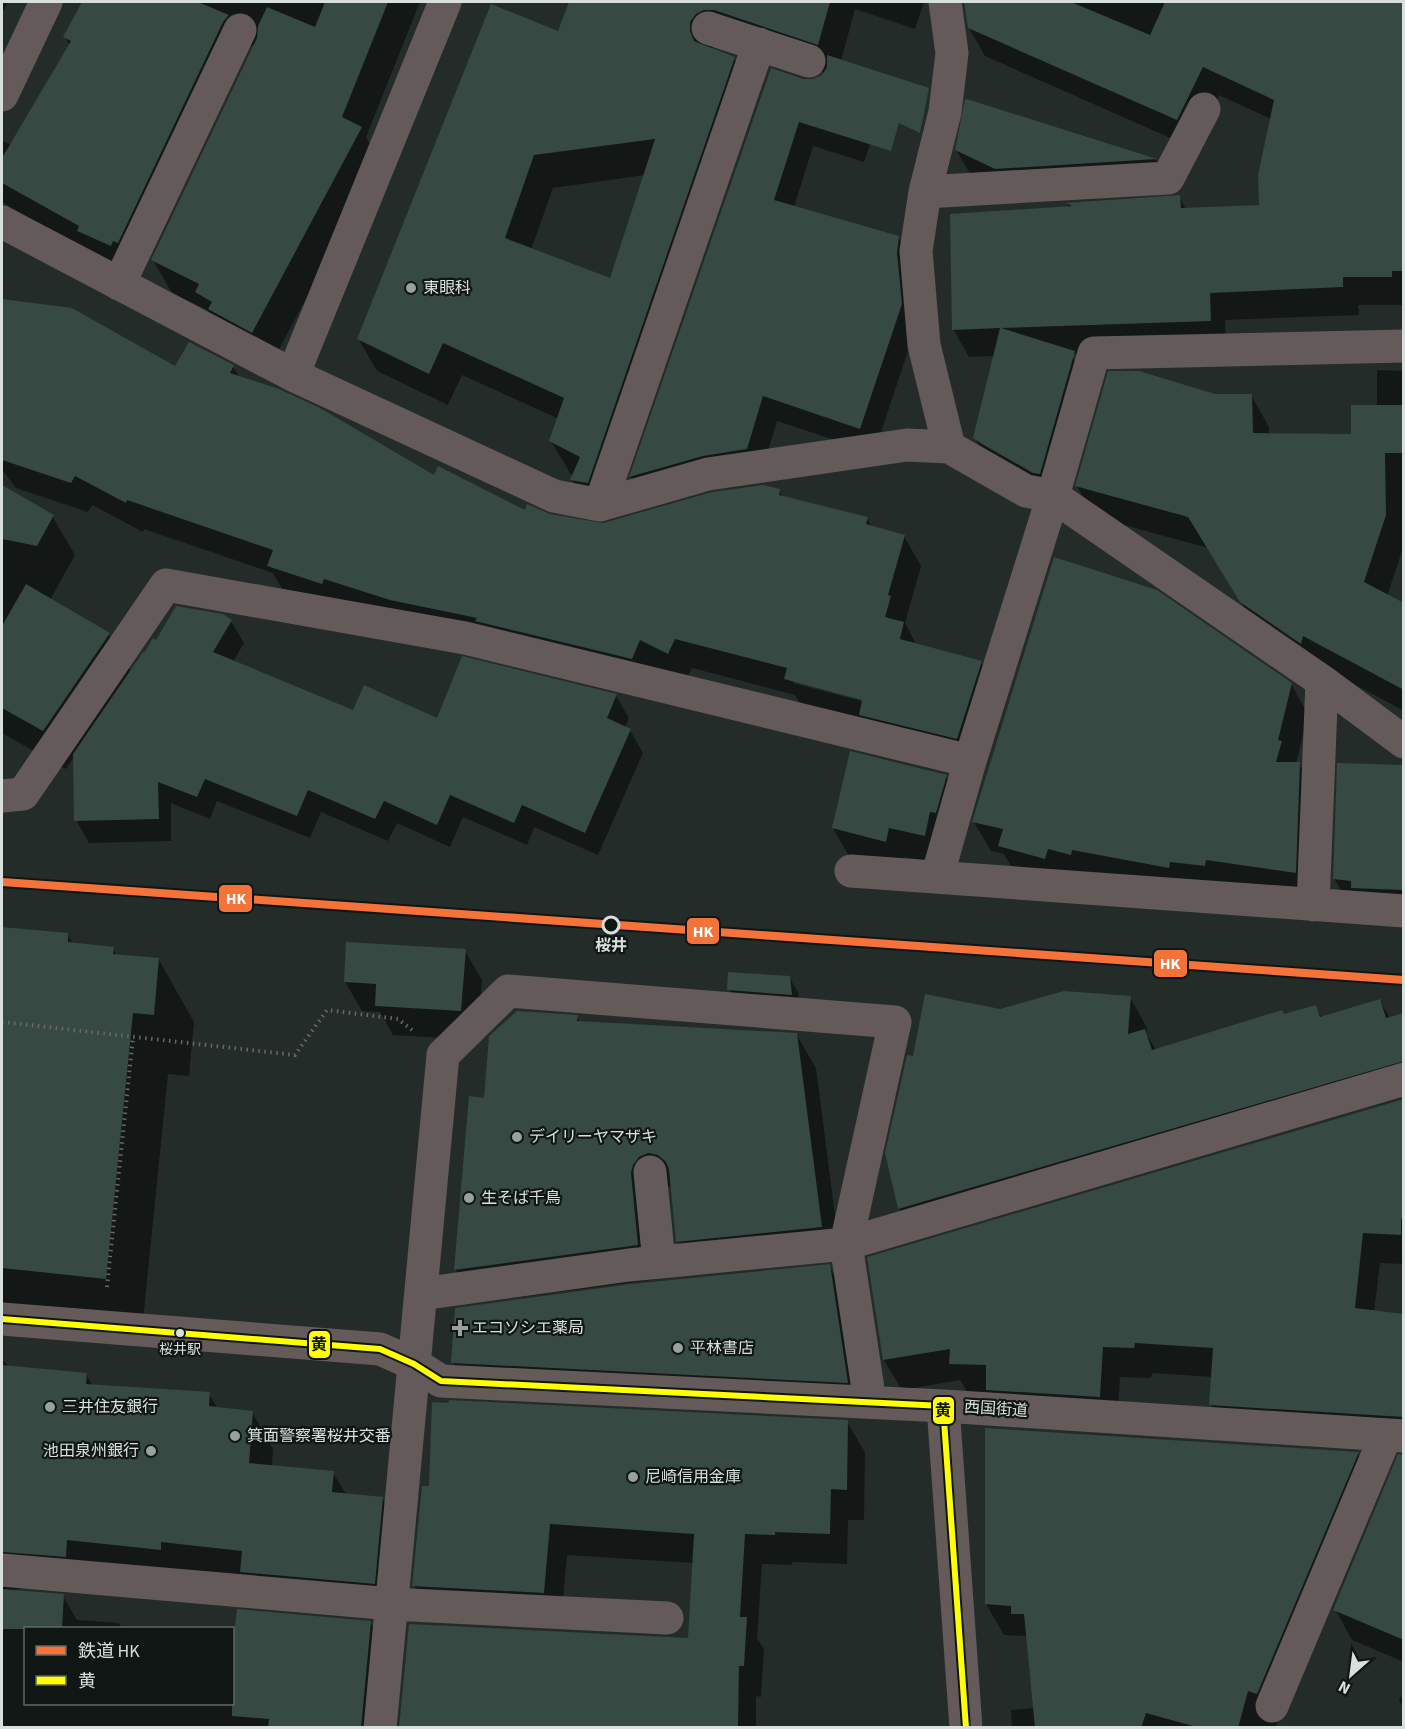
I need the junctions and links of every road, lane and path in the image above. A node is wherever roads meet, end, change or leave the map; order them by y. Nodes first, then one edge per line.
1 (46, 2) edge
2 (445, 2) edge
3 (945, 2) edge
4 (708, 28) dead end
5 (240, 30) dead end
6 (759, 44) junction
7 (809, 61) dead end
8 (2, 95) edge
9 (1204, 109) dead end
10 (925, 192) junction
11 (2, 222) edge
12 (119, 284) junction
13 (1404, 346) edge
14 (293, 375) junction
15 (949, 447) junction
16 (1053, 496) junction
17 (600, 505) junction
18 (1322, 681) junction
19 (1404, 742) edge
20 (970, 762) junction
21 (2, 796) edge
22 (851, 871) dead end
23 (937, 877) junction
24 (1313, 905) junction
25 (1404, 911) edge
26 (2, 1022) edge
27 (133, 1037) junction
28 (443, 1055) junction
29 (1404, 1079) edge
30 (650, 1172) dead end
31 (846, 1244) junction
32 (659, 1262) junction
33 (107, 1293) dead end
34 (421, 1294) junction
35 (2, 1319) edge
36 (414, 1364) junction
37 (870, 1402) junction
38 (943, 1406) junction
39 (1395, 1436) edge
40 (2, 1570) edge
41 (392, 1604) junction
42 (667, 1618) dead end
43 (1272, 1706) dead end
44 (380, 1728) edge
45 (966, 1728) edge

1 - 8 street
2 - 14 street
3 - 10 street
4 - 6 street
5 - 12 street
6 - 7 street
6 - 17 street
9 - 10 street
10 - 15 street
11 - 12 street
12 - 14 street
13 - 16 street
14 - 17 street
15 - 16 street
15 - 17 street
16 - 18 street
16 - 20 street
18 - 19 street
18 - 24 street
20 - 21 street
20 - 23 street
22 - 23 street
23 - 24 street
24 - 25 street
26 - 27 path
27 - 28 path
27 - 33 path
28 - 31 street
28 - 34 street
29 - 31 street
30 - 32 street
31 - 32 street
31 - 37 street
32 - 34 street
34 - 36 street
35 - 36 street, 西国街道
36 - 37 street, 西国街道
36 - 41 street
37 - 38 street, 西国街道
38 - 39 street, 西国街道
38 - 45 street
39 - 43 street
40 - 41 street
41 - 42 street
41 - 44 street

